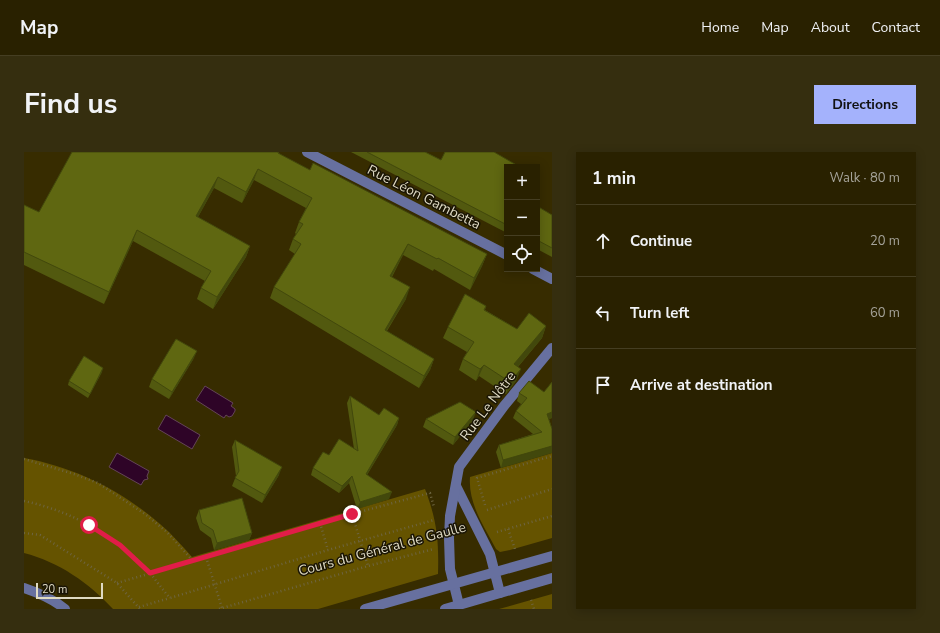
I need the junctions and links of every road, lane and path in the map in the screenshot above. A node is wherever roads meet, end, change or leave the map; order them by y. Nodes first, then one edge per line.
1 (307, 152) edge
2 (504, 254) edge
3 (539, 272) edge
4 (552, 279) edge
5 (552, 348) edge
6 (552, 456) edge
7 (24, 459) edge
8 (456, 486) junction
9 (552, 489) edge
10 (430, 494) dead end
11 (24, 501) edge
12 (487, 510) junction
13 (352, 514) junction
14 (490, 516) dead end
15 (552, 516) edge
16 (439, 519) dead end
17 (320, 523) junction
18 (495, 526) dead end
19 (498, 532) junction
20 (24, 533) edge
21 (480, 537) junction
22 (361, 541) junction
23 (449, 545) junction
24 (328, 550) junction
25 (552, 556) edge
26 (206, 557) junction
27 (193, 561) junction
28 (368, 566) junction
29 (495, 572) junction
30 (150, 573) junction
31 (552, 578) edge
32 (117, 583) junction
33 (453, 584) junction
34 (215, 585) junction
35 (24, 588) edge
36 (500, 593) junction
37 (170, 598) junction
38 (459, 605) junction
39 (139, 608) edge
40 (220, 608) edge
41 (65, 609) edge
42 (365, 609) edge
43 (445, 609) edge

1 - 2 street, Rue Léon Gambetta
3 - 4 street
5 - 8 street, Rue Le Nôtre
6 - 12 path
7 - 27 path
8 - 21 street
8 - 23 street, Rue Le Nôtre
9 - 12 path
10 - 13 path
11 - 30 path
12 - 14 path
13 - 17 path
13 - 22 path
15 - 19 path, Cours du Général de Gaulle
16 - 22 path
17 - 24 path
17 - 26 path
18 - 19 path
19 - 21 path, Cours du Général de Gaulle
20 - 32 path
21 - 29 street
22 - 24 path
22 - 28 path
23 - 28 path, Cours du Général de Gaulle
23 - 33 street, Rue Le Nôtre
24 - 34 path
25 - 29 street
26 - 27 path
26 - 34 path
27 - 30 path
28 - 40 path, Cours du Général de Gaulle
29 - 33 street
29 - 36 street
30 - 32 path
30 - 37 path
31 - 36 street
32 - 39 path
33 - 38 street, Rue Le Nôtre
33 - 42 street
34 - 37 path
34 - 40 path
35 - 41 street
36 - 38 street
37 - 39 path
38 - 43 street

